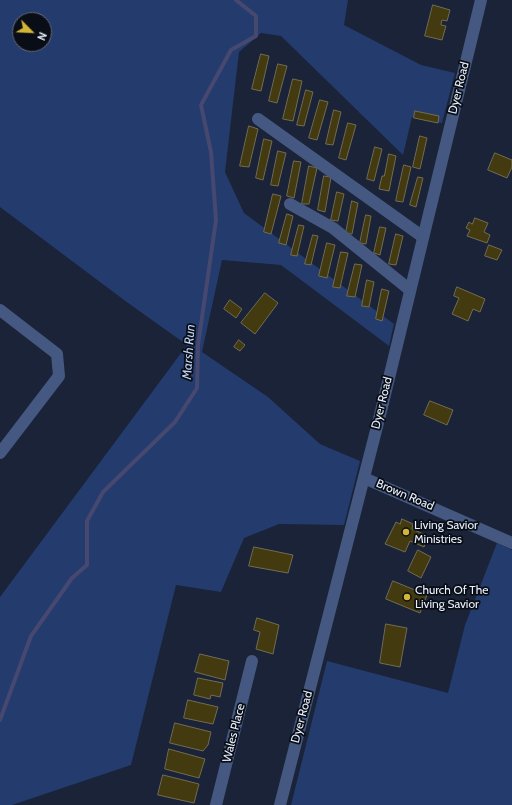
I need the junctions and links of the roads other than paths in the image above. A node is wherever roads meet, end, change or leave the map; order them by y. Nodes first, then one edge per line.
1 (481, 0) edge
2 (258, 119) dead end
3 (290, 204) dead end
4 (423, 237) junction
5 (410, 290) junction
6 (0, 310) edge
7 (0, 453) edge
8 (364, 478) junction
9 (512, 543) edge
10 (252, 661) dead end
11 (216, 805) edge
12 (280, 805) edge

1 - 4 street, Dyer Road
2 - 4 street
3 - 5 street
4 - 5 street, Dyer Road
5 - 8 street, Dyer Road
6 - 7 street
8 - 9 street, Brown Road
8 - 12 street, Dyer Road
10 - 11 street, Wales Place

